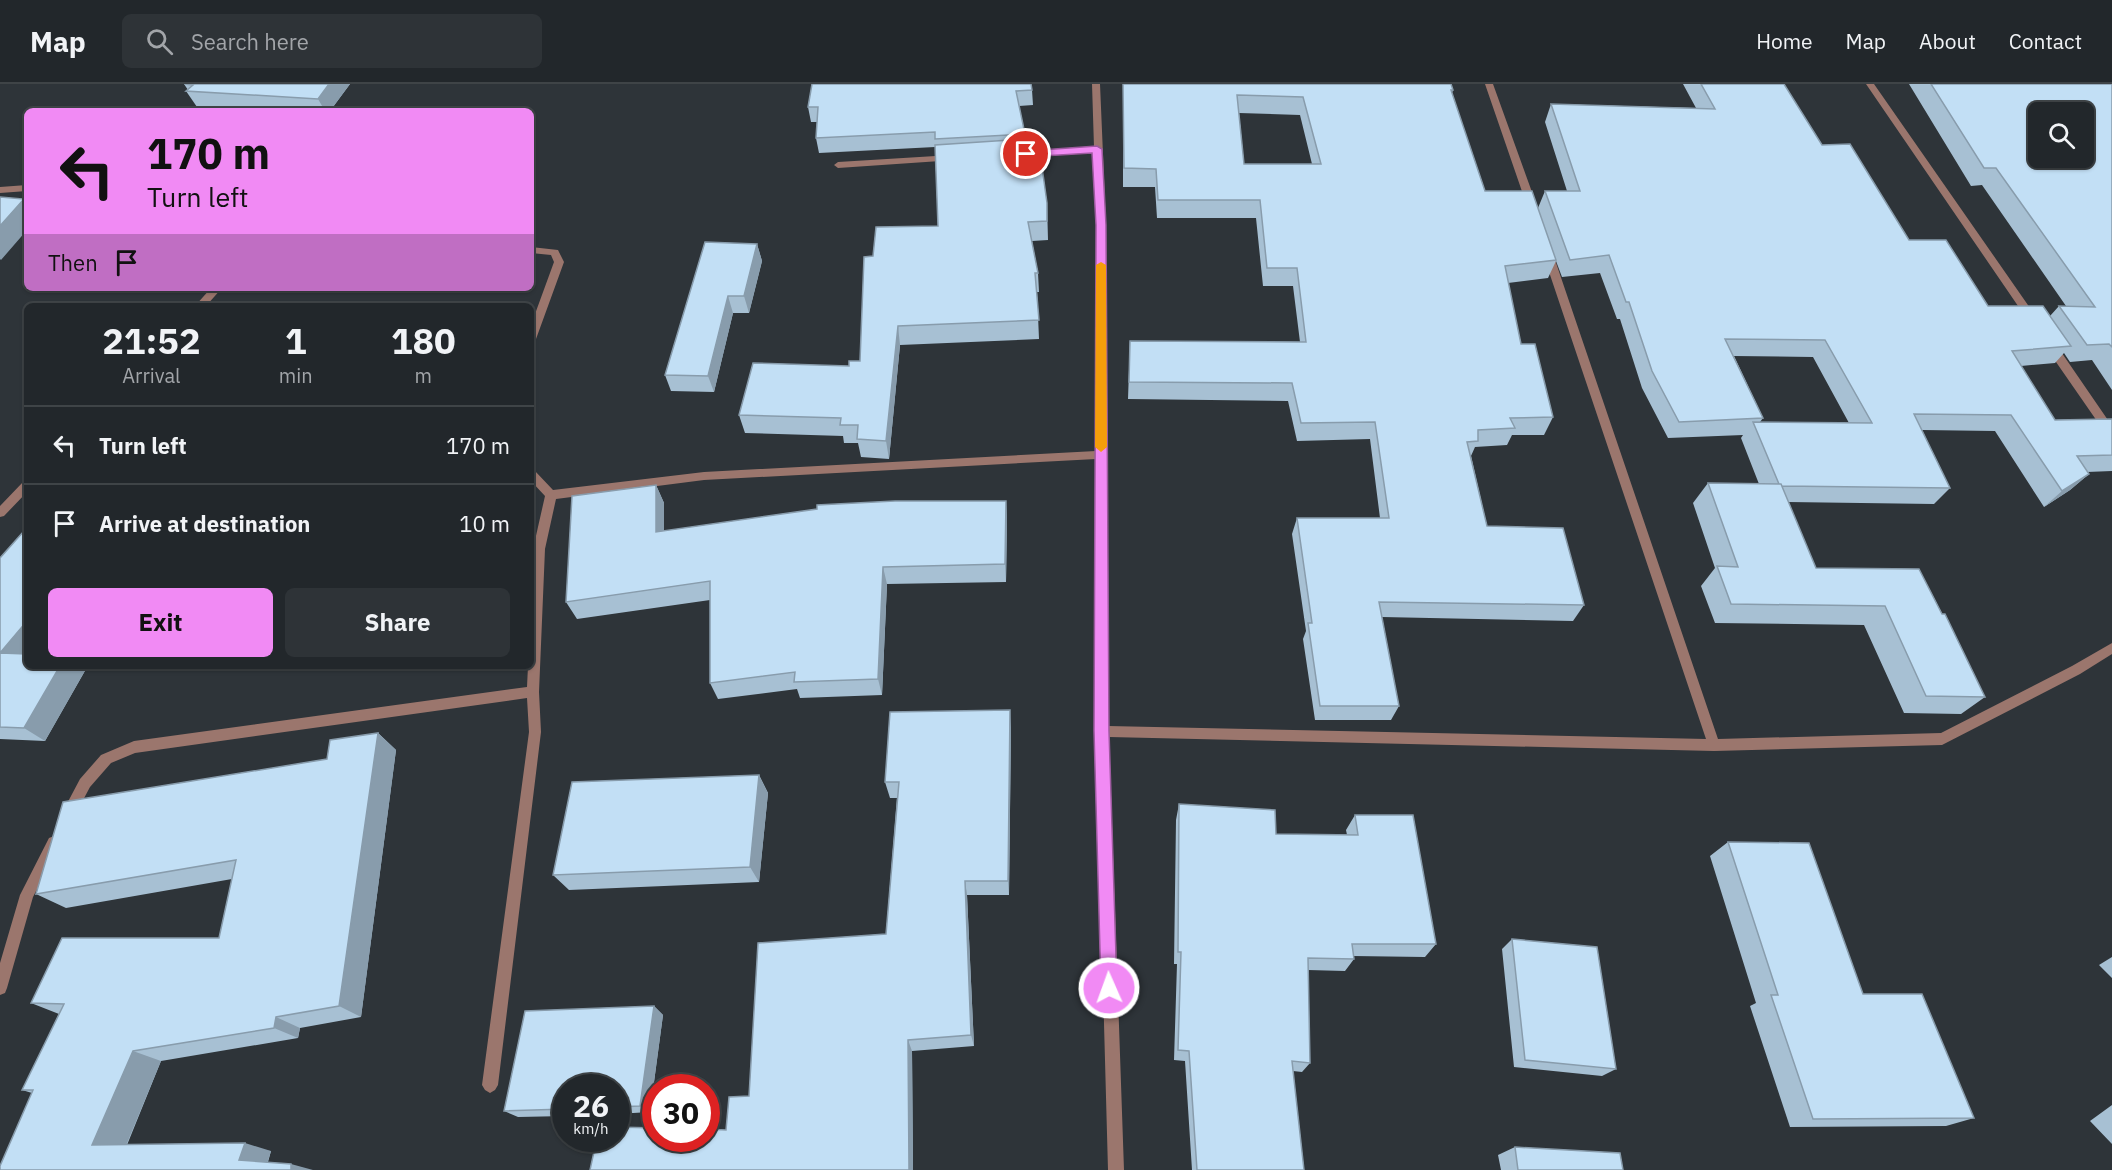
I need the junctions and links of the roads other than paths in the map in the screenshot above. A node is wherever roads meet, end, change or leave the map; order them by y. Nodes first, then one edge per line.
1 (1096, 84) edge
2 (1489, 84) edge
3 (1870, 84) edge
4 (1097, 149) junction
5 (1003, 155) edge
6 (968, 157) edge
7 (838, 165) dead end
8 (24, 188) edge
9 (0, 189) edge
10 (1537, 223) edge
11 (1545, 245) edge
12 (534, 250) edge
13 (214, 291) edge
14 (203, 303) edge
15 (2038, 327) edge
16 (534, 331) edge
17 (2045, 337) edge
18 (2112, 434) edge
19 (1101, 455) junction
20 (534, 477) edge
21 (24, 488) edge
22 (551, 495) junction
23 (0, 513) edge
24 (2112, 648) edge
25 (534, 692) junction
26 (1102, 731) junction
27 (1713, 745) junction
28 (0, 988) edge
29 (490, 1085) dead end
30 (1116, 1170) edge

1 - 4 street
2 - 10 street
3 - 15 street
4 - 5 street
4 - 19 street
6 - 7 street
8 - 9 street
11 - 27 street
12 - 16 street
13 - 14 street
17 - 18 street
19 - 22 street
19 - 26 street
20 - 22 street
21 - 23 street
22 - 25 street
24 - 27 street
25 - 28 street
25 - 29 street
26 - 27 street
26 - 30 street

